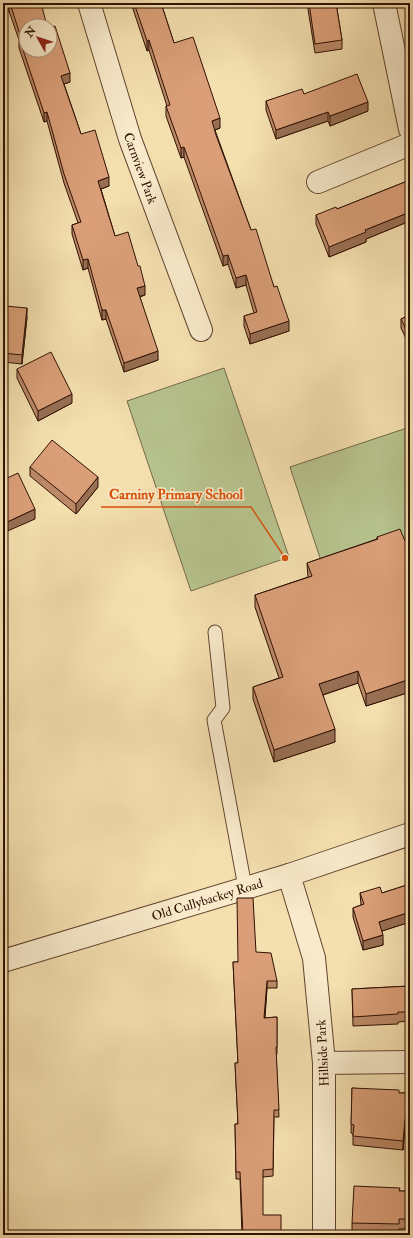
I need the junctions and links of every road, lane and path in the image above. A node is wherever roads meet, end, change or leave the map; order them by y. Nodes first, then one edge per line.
1 (89, 3) edge
2 (384, 3) edge
3 (410, 129) edge
4 (410, 144) edge
5 (318, 182) dead end
6 (201, 330) dead end
7 (215, 632) dead end
8 (410, 834) edge
9 (289, 875) junction
10 (245, 887) junction
11 (3, 961) edge
12 (410, 1062) edge
13 (324, 1063) junction
14 (324, 1235) edge

1 - 6 street, Carnview Park
2 - 3 street
4 - 5 street
7 - 10 lane
8 - 9 street, Old Cullybackey Road
9 - 10 street, Old Cullybackey Road
9 - 13 street, Hillside Park
10 - 11 street, Old Cullybackey Road
12 - 13 street
13 - 14 street, Hillside Park

